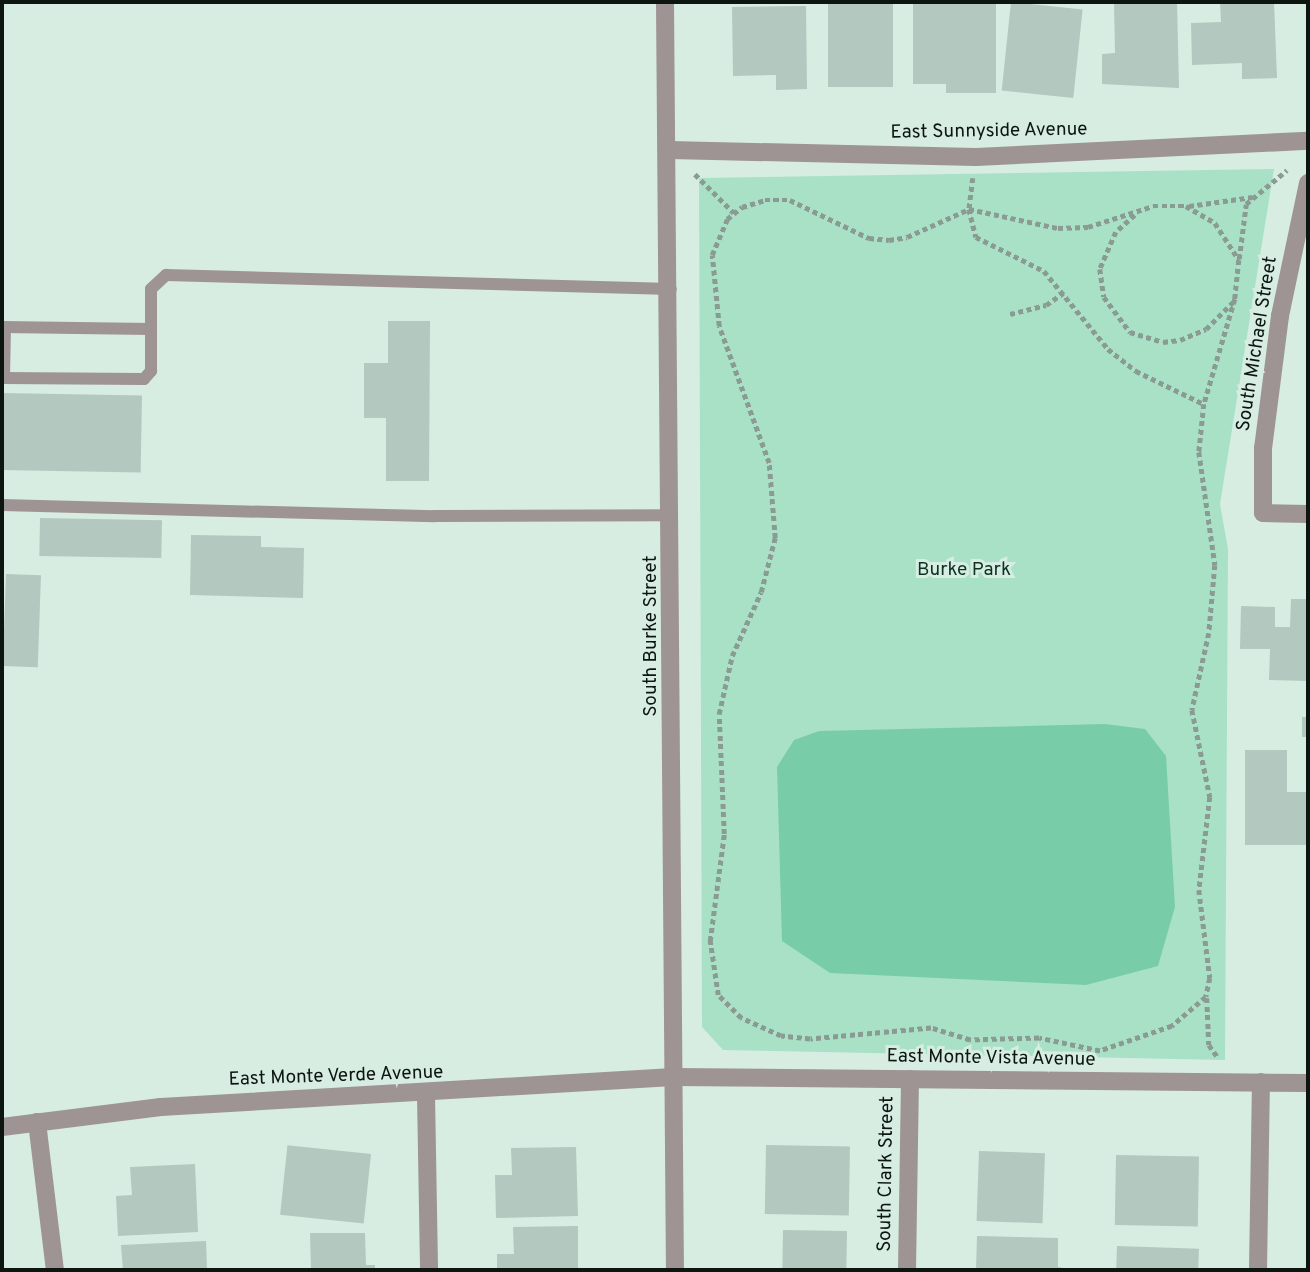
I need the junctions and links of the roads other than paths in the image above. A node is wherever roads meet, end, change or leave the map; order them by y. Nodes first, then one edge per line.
1 (665, 2) edge
2 (1308, 141) edge
3 (670, 150) junction
4 (1308, 183) edge
5 (671, 289) junction
6 (3, 327) edge
7 (151, 329) junction
8 (3, 378) edge
9 (2, 505) edge
10 (1308, 514) edge
11 (672, 515) junction
12 (673, 1077) junction
13 (910, 1079) junction
14 (1261, 1082) junction
15 (1308, 1083) edge
16 (426, 1095) junction
17 (37, 1122) junction
18 (2, 1127) edge
19 (55, 1270) edge
20 (429, 1270) edge
21 (675, 1270) edge
22 (907, 1270) edge
23 (1258, 1270) edge

1 - 3 street, South Burke Street
2 - 3 street, East Sunnyside Avenue
3 - 5 street, South Burke Street
4 - 10 street, South Michael Street
5 - 7 lane
5 - 11 street, South Burke Street
6 - 7 lane
6 - 8 lane
7 - 8 lane
9 - 11 lane
11 - 12 street, South Burke Street
12 - 13 street, East Monte Vista Avenue
12 - 16 street, East Monte Verde Avenue
12 - 21 street, South Burke Street
13 - 14 street, East Monte Vista Avenue
13 - 22 street, South Clark Street
14 - 15 street, East Monte Vista Avenue
14 - 23 street
16 - 17 street, East Monte Verde Avenue
16 - 20 street
17 - 18 street, East Monte Verde Avenue
17 - 19 street

